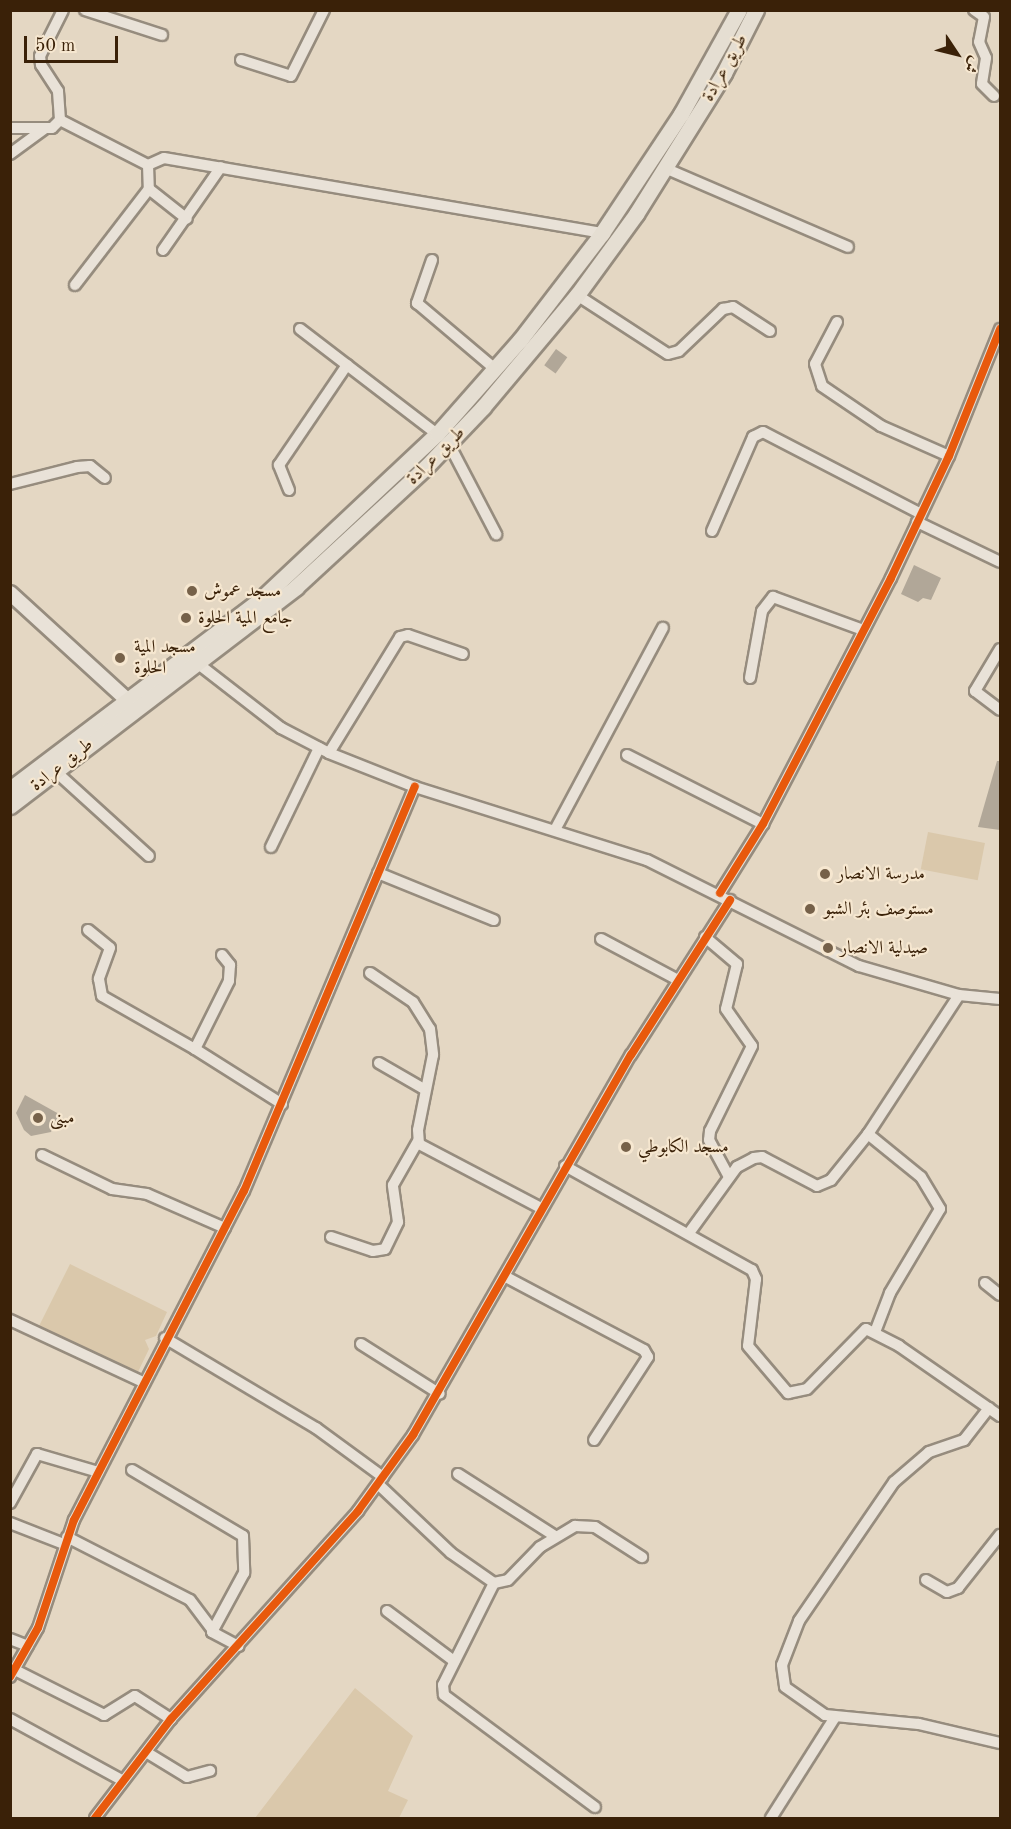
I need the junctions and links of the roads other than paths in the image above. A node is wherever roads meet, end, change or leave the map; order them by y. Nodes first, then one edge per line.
1 (63, 10) edge
2 (85, 10) edge
3 (324, 10) edge
4 (739, 10) edge
5 (756, 10) edge
6 (974, 10) edge
7 (162, 35) dead end
8 (241, 60) dead end
9 (994, 96) dead end
10 (60, 120) junction
11 (10, 128) edge
12 (44, 129) junction
13 (10, 154) edge
14 (148, 165) junction
15 (221, 167) junction
16 (667, 169) junction
17 (149, 189) junction
18 (188, 219) junction
19 (602, 233) junction
20 (848, 247) dead end
21 (163, 250) dead end
22 (432, 260) dead end
23 (75, 285) dead end
24 (577, 295) junction
25 (837, 322) dead end
26 (300, 329) dead end
27 (1000, 329) edge
28 (770, 332) dead end
29 (347, 365) junction
30 (495, 369) junction
31 (436, 434) junction
32 (449, 444) junction
33 (949, 456) junction
34 (105, 478) dead end
35 (10, 484) edge
36 (289, 490) dead end
37 (919, 518) junction
38 (712, 531) dead end
39 (496, 534) dead end
40 (1000, 562) edge
41 (10, 593) edge
42 (663, 628) dead end
43 (862, 630) junction
44 (1000, 649) edge
45 (463, 654) dead end
46 (193, 660) junction
47 (750, 678) dead end
48 (132, 704) junction
49 (1000, 710) edge
50 (324, 751) junction
51 (627, 755) dead end
52 (54, 770) junction
53 (415, 787) junction
54 (10, 789) edge
55 (10, 806) edge
56 (763, 824) junction
57 (556, 828) junction
58 (271, 847) dead end
59 (149, 856) dead end
60 (378, 873) junction
61 (725, 897) junction
62 (494, 920) dead end
63 (88, 930) dead end
64 (705, 937) junction
65 (601, 939) dead end
66 (222, 955) dead end
67 (370, 973) dead end
68 (678, 980) junction
69 (959, 995) junction
70 (999, 1001) edge
71 (195, 1049) junction
72 (379, 1063) dead end
73 (424, 1089) junction
74 (282, 1104) junction
75 (868, 1134) junction
76 (418, 1142) junction
77 (42, 1155) dead end
78 (565, 1166) junction
79 (729, 1177) junction
80 (541, 1208) junction
81 (225, 1228) junction
82 (689, 1233) junction
83 (332, 1237) dead end
84 (506, 1277) junction
85 (985, 1283) dead end
86 (1000, 1295) edge
87 (10, 1320) edge
88 (875, 1332) junction
89 (165, 1338) junction
90 (361, 1344) dead end
91 (143, 1382) junction
92 (440, 1394) junction
93 (989, 1408) junction
94 (1000, 1416) edge
95 (594, 1440) dead end
96 (132, 1470) dead end
97 (98, 1472) junction
98 (458, 1474) dead end
99 (381, 1481) junction
100 (10, 1503) edge
101 (10, 1524) edge
102 (1000, 1535) edge
103 (555, 1536) junction
104 (65, 1541) junction
105 (642, 1557) dead end
106 (926, 1580) dead end
107 (494, 1583) junction
108 (387, 1611) dead end
109 (212, 1629) junction
110 (10, 1640) edge
111 (28, 1646) junction
112 (238, 1646) junction
113 (454, 1661) junction
114 (13, 1674) edge
115 (835, 1717) junction
116 (10, 1719) edge
117 (171, 1719) junction
118 (1000, 1743) edge
119 (146, 1752) junction
120 (210, 1771) dead end
121 (122, 1780) junction
122 (595, 1808) dead end
123 (96, 1818) edge
124 (771, 1818) edge

1 - 10 street
2 - 7 street
3 - 8 street
4 - 19 main road, طريق عرادة
5 - 16 main road, طريق عرادة
6 - 9 street
10 - 12 street
10 - 14 street
11 - 12 street
12 - 13 street
14 - 15 street
14 - 17 street
15 - 18 street
15 - 19 street
16 - 20 street
16 - 24 main road, طريق عرادة
17 - 18 street
17 - 23 street
18 - 21 street
19 - 30 main road, طريق عرادة
22 - 30 street
24 - 28 street
24 - 32 main road, طريق عرادة
25 - 33 street
26 - 29 street
27 - 33 street
29 - 31 street
29 - 36 street
30 - 31 main road, طريق عرادة
31 - 46 main road, طريق عرادة
32 - 39 street
32 - 46 main road, طريق عرادة
33 - 37 street
34 - 35 street
37 - 38 street
37 - 40 street
37 - 43 street
41 - 48 street
42 - 57 street
43 - 47 street
43 - 56 street
44 - 49 street
45 - 50 street
46 - 48 main road, طريق عرادة
46 - 50 street
48 - 52 main road, طريق عرادة
48 - 54 main road, طريق عرادة
50 - 53 street
50 - 58 street
51 - 56 street
52 - 55 main road, طريق عرادة
52 - 59 street
53 - 57 street
53 - 60 street
56 - 61 street
57 - 61 street
60 - 62 street
60 - 74 street
61 - 64 street
61 - 69 street
63 - 71 street
64 - 68 street
64 - 79 street
65 - 68 street
66 - 71 street
67 - 73 street
68 - 78 street
69 - 70 street
69 - 75 street
71 - 74 street
72 - 73 street
73 - 76 street
74 - 81 street
75 - 79 street
75 - 88 street
76 - 80 street
76 - 83 street
77 - 81 street
78 - 80 street
78 - 82 street
79 - 82 street
80 - 84 street
81 - 89 street
82 - 88 street
84 - 92 street
84 - 95 street
85 - 86 street
87 - 91 street
88 - 93 street
89 - 91 street
89 - 99 street
90 - 92 street
91 - 97 street
92 - 99 street
93 - 94 street
93 - 115 street
96 - 109 street
97 - 100 street
97 - 104 street
98 - 103 street
99 - 107 street
99 - 112 street
101 - 104 street
102 - 106 street
103 - 105 street
103 - 107 street
104 - 109 street
104 - 111 street
107 - 113 street
108 - 113 street
109 - 112 street
110 - 111 street
111 - 114 street
112 - 117 street
113 - 122 street
114 - 117 street
115 - 118 street
115 - 124 street
116 - 121 street
117 - 119 street
119 - 120 street
119 - 121 street
121 - 123 street

